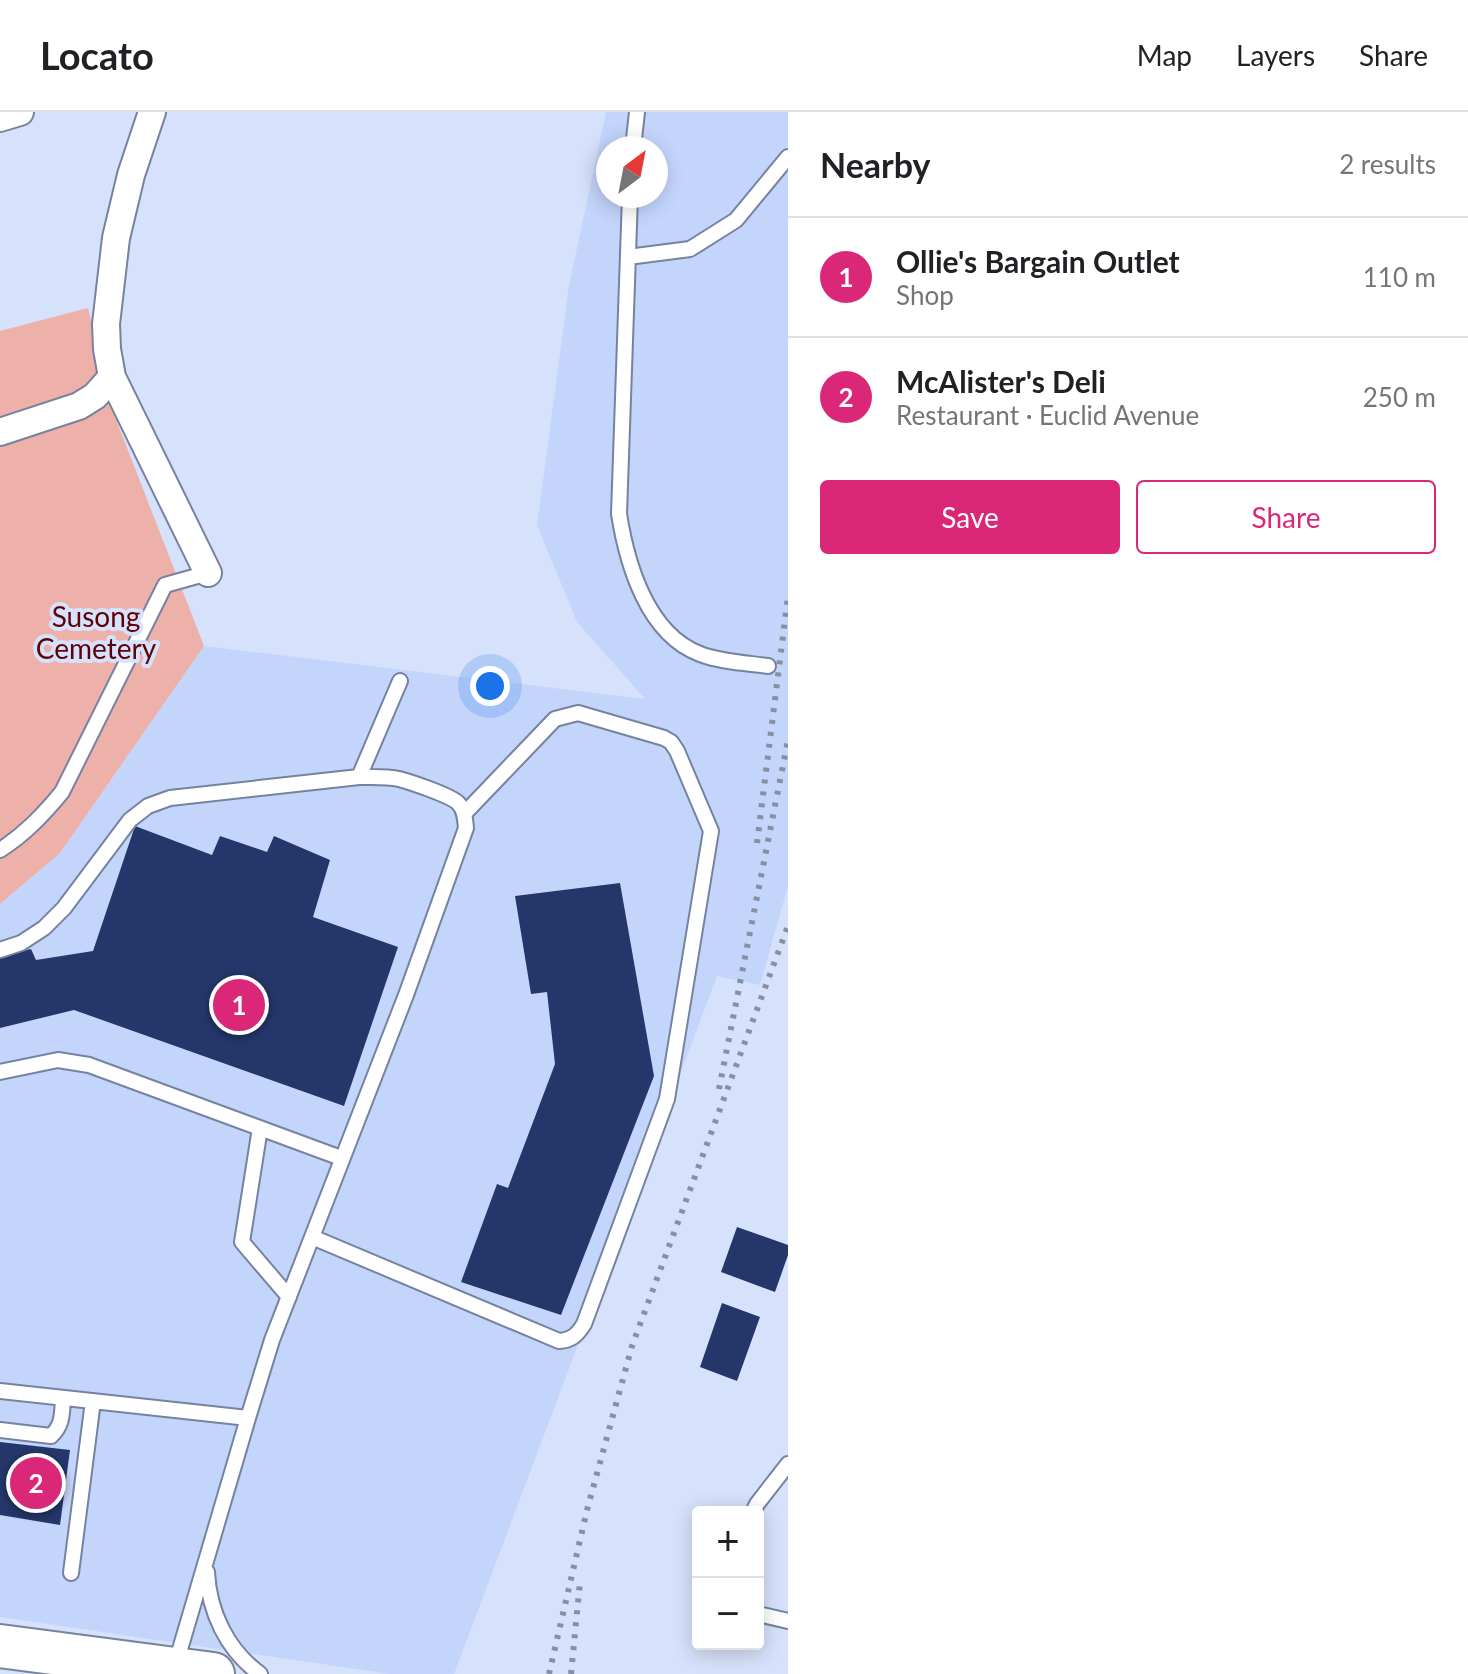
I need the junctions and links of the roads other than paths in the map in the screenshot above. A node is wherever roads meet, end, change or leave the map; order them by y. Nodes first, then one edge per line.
1 (20, 112) edge
2 (152, 112) edge
3 (637, 112) edge
4 (0, 118) edge
5 (634, 136) edge
6 (788, 157) edge
7 (630, 208) edge
8 (628, 257) junction
9 (112, 377) junction
10 (0, 432) edge
11 (208, 573) joint
12 (768, 666) dead end
13 (400, 681) dead end
14 (359, 777) junction
15 (464, 814) junction
16 (0, 850) edge
17 (0, 950) edge
18 (0, 1072) edge
19 (260, 1128) junction
20 (341, 1158) junction
21 (312, 1237) junction
22 (289, 1297) junction
23 (0, 1391) edge
24 (63, 1398) junction
25 (93, 1401) junction
26 (248, 1418) junction
27 (0, 1430) edge
28 (788, 1464) edge
29 (757, 1506) edge
30 (206, 1556) junction
31 (71, 1573) dead end
32 (764, 1615) edge
33 (788, 1621) edge
34 (0, 1646) edge
35 (194, 1672) edge
36 (260, 1674) edge

1 - 4 street
2 - 9 street
3 - 5 lane
6 - 8 lane
7 - 8 lane
8 - 12 lane
9 - 10 street
9 - 11 street
11 - 16 lane
13 - 14 lane
14 - 15 lane
14 - 17 lane
15 - 20 lane
15 - 21 lane
18 - 19 lane
19 - 20 lane
19 - 22 lane
20 - 21 lane
21 - 22 lane
22 - 26 lane
23 - 24 lane
24 - 25 lane
24 - 27 lane
25 - 26 lane
25 - 31 lane
26 - 30 lane
28 - 29 lane
30 - 35 lane
30 - 36 lane
32 - 33 lane
34 - 35 main road

